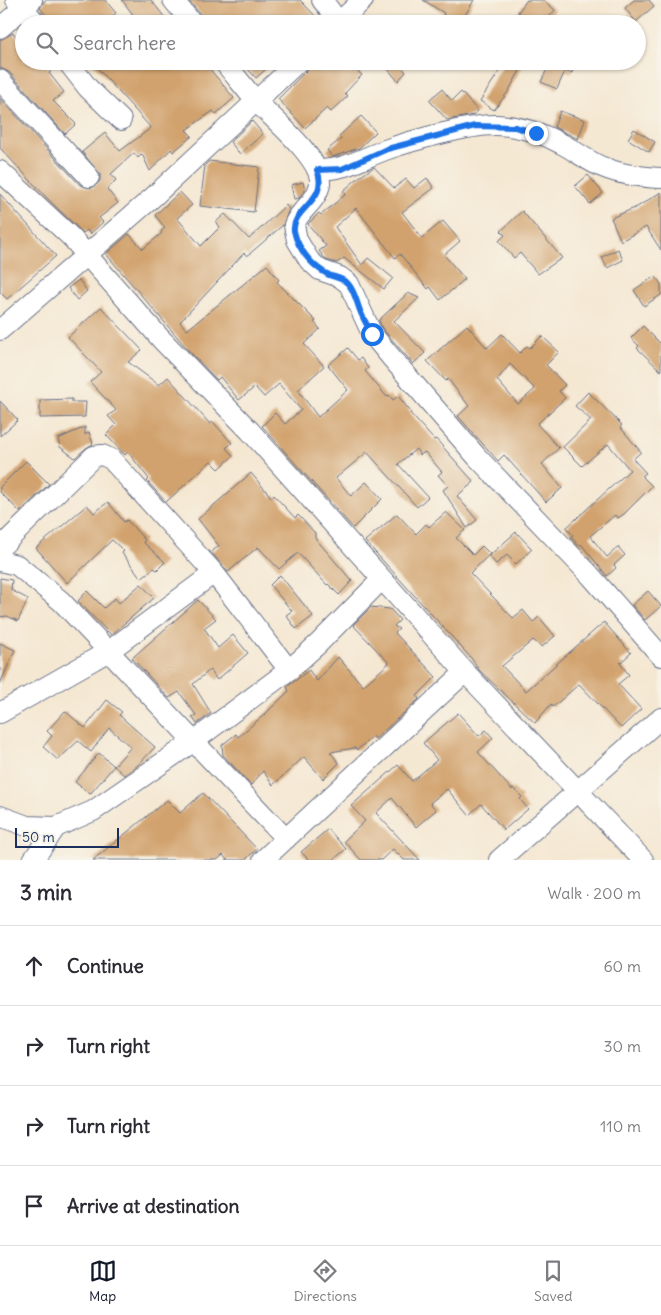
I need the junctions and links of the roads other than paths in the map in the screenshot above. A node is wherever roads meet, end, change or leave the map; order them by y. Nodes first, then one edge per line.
1 (173, 0) edge
2 (322, 0) edge
3 (363, 0) edge
4 (24, 2) edge
5 (32, 15) edge
6 (186, 15) edge
7 (332, 15) edge
8 (347, 15) edge
9 (0, 28) edge
10 (74, 70) edge
11 (230, 70) edge
12 (289, 70) edge
13 (0, 80) edge
14 (256, 101) junction
15 (121, 120) dead end
16 (317, 170) junction
17 (0, 171) edge
18 (89, 177) dead end
19 (661, 178) edge
20 (86, 255) junction
21 (1, 327) edge
22 (0, 558) edge
23 (214, 573) junction
24 (382, 579) junction
25 (110, 651) junction
26 (661, 656) edge
27 (289, 670) junction
28 (465, 672) junction
29 (0, 713) edge
30 (661, 718) edge
31 (194, 741) junction
32 (577, 791) junction
33 (0, 816) edge
34 (56, 828) junction
35 (286, 839) junction
36 (33, 860) edge
37 (263, 860) edge
38 (499, 860) edge
39 (643, 860) edge

1 - 6 street
2 - 7 street
3 - 8 street
4 - 5 street
4 - 9 street
10 - 15 street
11 - 14 street
12 - 14 street
13 - 18 street
14 - 16 street
14 - 20 street
16 - 19 street
16 - 26 street
17 - 20 street
20 - 21 street
20 - 24 street
22 - 23 street
22 - 25 street
23 - 25 street
23 - 27 street
24 - 27 street
24 - 28 street
25 - 29 street
25 - 31 street
27 - 31 street
28 - 32 street
28 - 35 street
30 - 32 street
31 - 34 street
31 - 35 street
32 - 38 street
32 - 39 street
33 - 34 street
34 - 36 street
35 - 37 street

